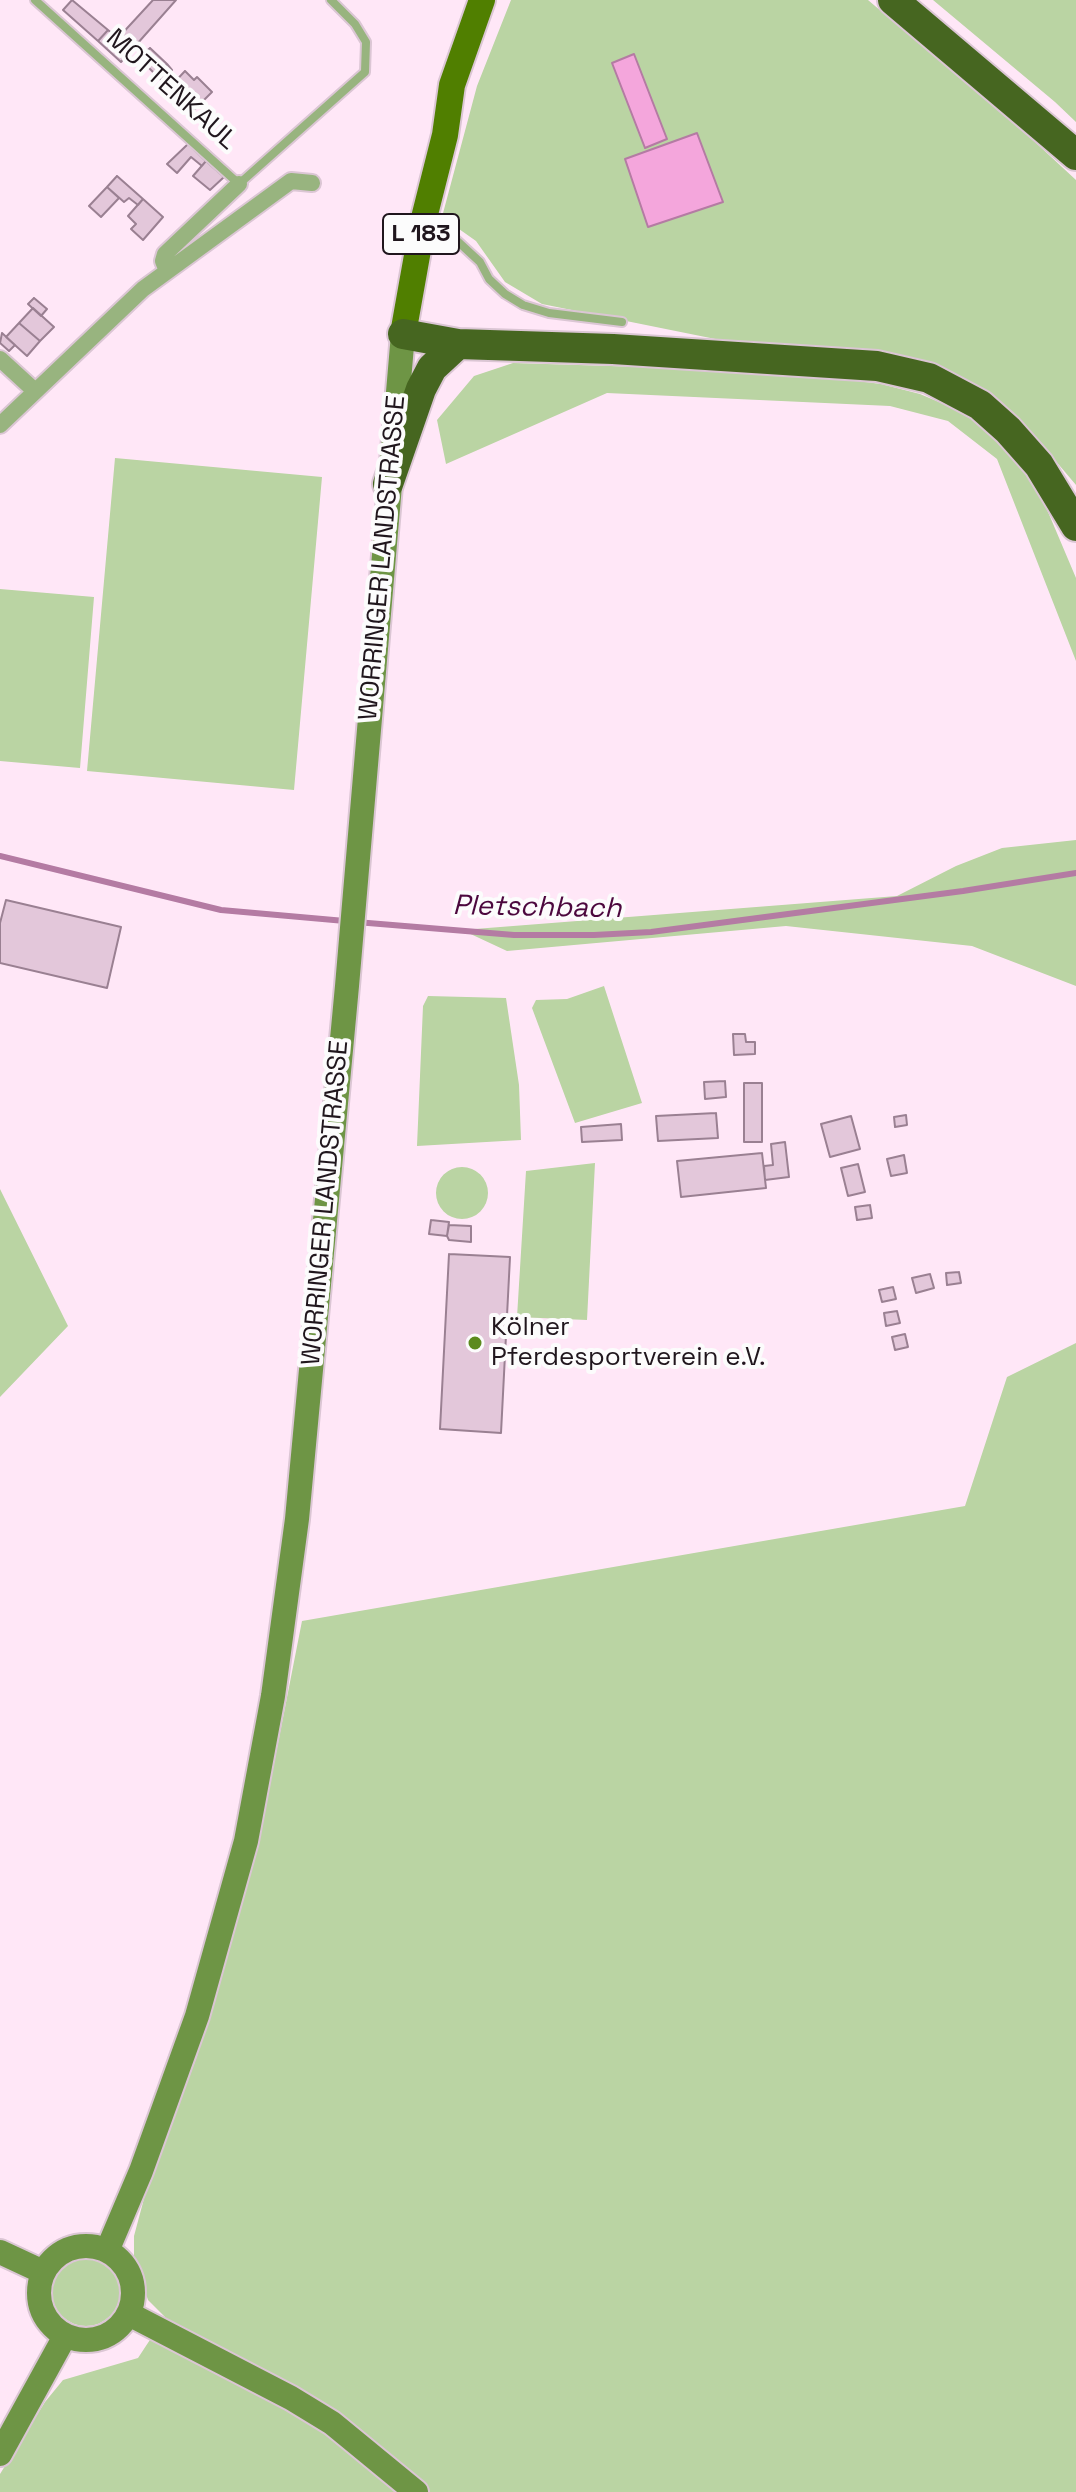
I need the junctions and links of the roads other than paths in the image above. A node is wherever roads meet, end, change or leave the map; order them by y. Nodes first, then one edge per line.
1 (331, 0) edge
2 (482, 0) edge
3 (502, 0) edge
4 (893, 0) edge
5 (41, 2) edge
6 (445, 135) junction
7 (1076, 155) edge
8 (312, 183) dead end
9 (239, 184) junction
10 (423, 222) junction
11 (167, 271) junction
12 (622, 322) dead end
13 (403, 334) junction
14 (458, 344) junction
15 (0, 359) edge
16 (35, 391) junction
17 (0, 425) edge
18 (388, 484) junction
19 (1076, 526) edge
20 (107, 2251) junction
21 (0, 2252) edge
22 (43, 2272) junction
23 (129, 2314) junction
24 (65, 2336) junction
25 (0, 2454) edge
26 (416, 2492) edge

1 - 9 lane, MOTTENKAUL
2 - 6 main road, WORRINGER LANDSTRASSE / L 183
3 - 6 main road, WORRINGER LANDSTRASSE / L 183
4 - 7 highway
5 - 9 lane, MOTTENKAUL
6 - 10 main road, WORRINGER LANDSTRASSE / L 183
8 - 11 street
9 - 11 street, MOTTENKAUL
10 - 12 lane
10 - 13 main road, WORRINGER LANDSTRASSE / L 183
11 - 16 street
13 - 14 highway
13 - 18 main road, WORRINGER LANDSTRASSE / L 183
14 - 18 highway
14 - 19 highway
15 - 16 street
16 - 17 street
18 - 20 main road, WORRINGER LANDSTRASSE / L 183
20 - 22 main road
20 - 23 main road
21 - 22 main road
22 - 24 main road
23 - 24 main road
23 - 26 main road
24 - 25 main road

